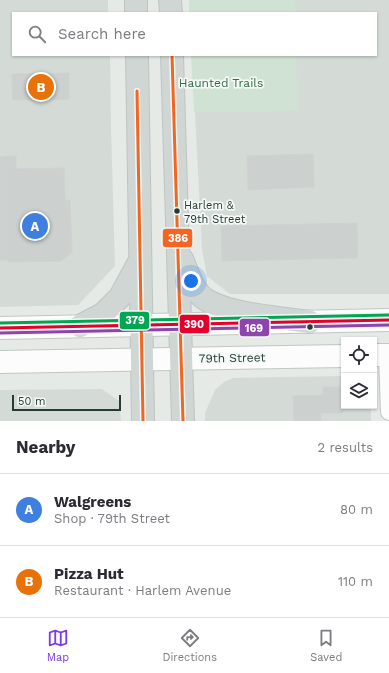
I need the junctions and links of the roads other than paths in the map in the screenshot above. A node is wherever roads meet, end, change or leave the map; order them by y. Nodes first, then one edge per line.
1 (136, 0) edge
2 (170, 0) edge
3 (136, 12) edge
4 (170, 12) edge
5 (137, 56) edge
6 (172, 56) edge
7 (177, 248) junction
8 (140, 259) junction
9 (389, 320) edge
10 (310, 322) junction
11 (142, 325) junction
12 (180, 325) junction
13 (80, 326) junction
14 (0, 328) edge
15 (383, 355) edge
16 (341, 356) edge
17 (142, 359) junction
18 (181, 359) junction
19 (0, 362) edge
20 (389, 412) edge
21 (144, 421) edge
22 (182, 421) edge

1 - 3 main road
2 - 4 main road
5 - 8 main road
6 - 7 main road
7 - 10 main road
7 - 12 main road
8 - 11 main road
8 - 13 main road
9 - 10 main road
10 - 12 main road
11 - 12 main road
11 - 13 main road
11 - 17 main road
12 - 18 main road
13 - 14 main road
15 - 20 street
16 - 18 main road, 79th Street
17 - 18 main road, 79th Street
17 - 19 main road, 79th Street
17 - 21 main road
18 - 22 main road

